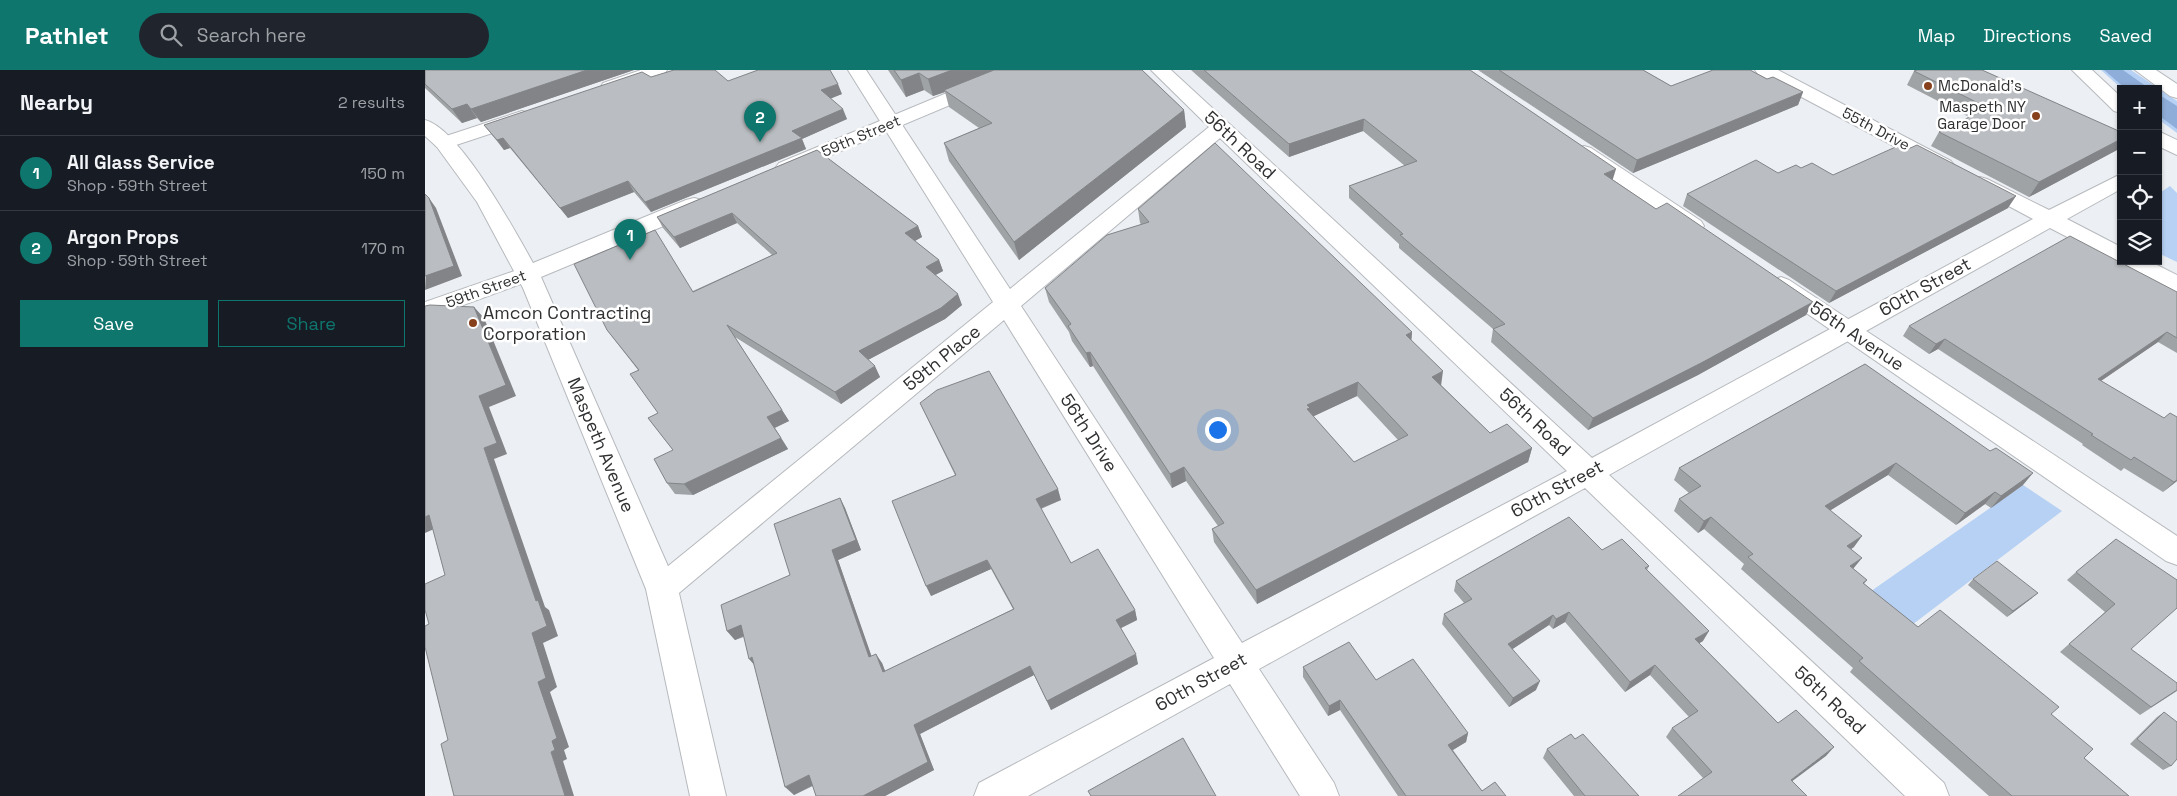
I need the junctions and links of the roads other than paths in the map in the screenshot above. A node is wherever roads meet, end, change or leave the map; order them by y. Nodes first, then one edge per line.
1 (658, 70) edge
2 (857, 70) edge
3 (1018, 70) edge
4 (1160, 70) edge
5 (1764, 70) edge
6 (2145, 70) edge
7 (2081, 72) edge
8 (2177, 92) edge
9 (592, 93) edge
10 (2117, 104) edge
11 (535, 112) edge
12 (892, 123) junction
13 (1221, 127) junction
14 (434, 135) edge
15 (1564, 138) edge
16 (2162, 140) edge
17 (2162, 142) edge
18 (2177, 149) edge
19 (2177, 156) edge
20 (764, 176) edge
21 (2117, 182) edge
22 (709, 198) edge
23 (2047, 219) junction
24 (1708, 235) edge
25 (2117, 254) edge
26 (2138, 265) edge
27 (529, 273) junction
28 (1764, 273) edge
29 (2177, 285) edge
30 (1007, 305) junction
31 (425, 312) edge
32 (1848, 330) junction
33 (1588, 473) junction
34 (2177, 552) edge
35 (662, 589) junction
36 (1237, 663) junction
37 (708, 796) edge
38 (992, 796) edge
39 (1321, 796) edge
40 (1931, 796) edge

1 - 9 main road
2 - 12 main road, 56th Drive
3 - 12 main road, 59th Street
4 - 13 main road, 56th Road
5 - 23 main road, 55th Drive
6 - 8 main road
7 - 10 main road
11 - 14 main road
12 - 20 main road, 59th Street
12 - 30 main road, 56th Drive
13 - 30 main road, 59th Place
13 - 33 main road, 56th Road
14 - 27 main road, Maspeth Avenue
15 - 24 main road
16 - 18 main road
17 - 19 main road
21 - 23 main road, 60th Street
22 - 27 main road, 59th Street
23 - 25 main road, 55th Drive
23 - 32 main road, 60th Street
26 - 29 main road
27 - 31 main road, 59th Street
27 - 35 main road, Maspeth Avenue
28 - 32 main road, 56th Avenue
30 - 35 main road, 59th Place
30 - 36 main road, 56th Drive
32 - 33 main road, 60th Street
32 - 34 main road, 56th Avenue
33 - 36 main road, 60th Street
33 - 40 main road, 56th Road
35 - 37 main road, Maspeth Avenue
36 - 38 main road, 60th Street
36 - 39 main road, 56th Drive

